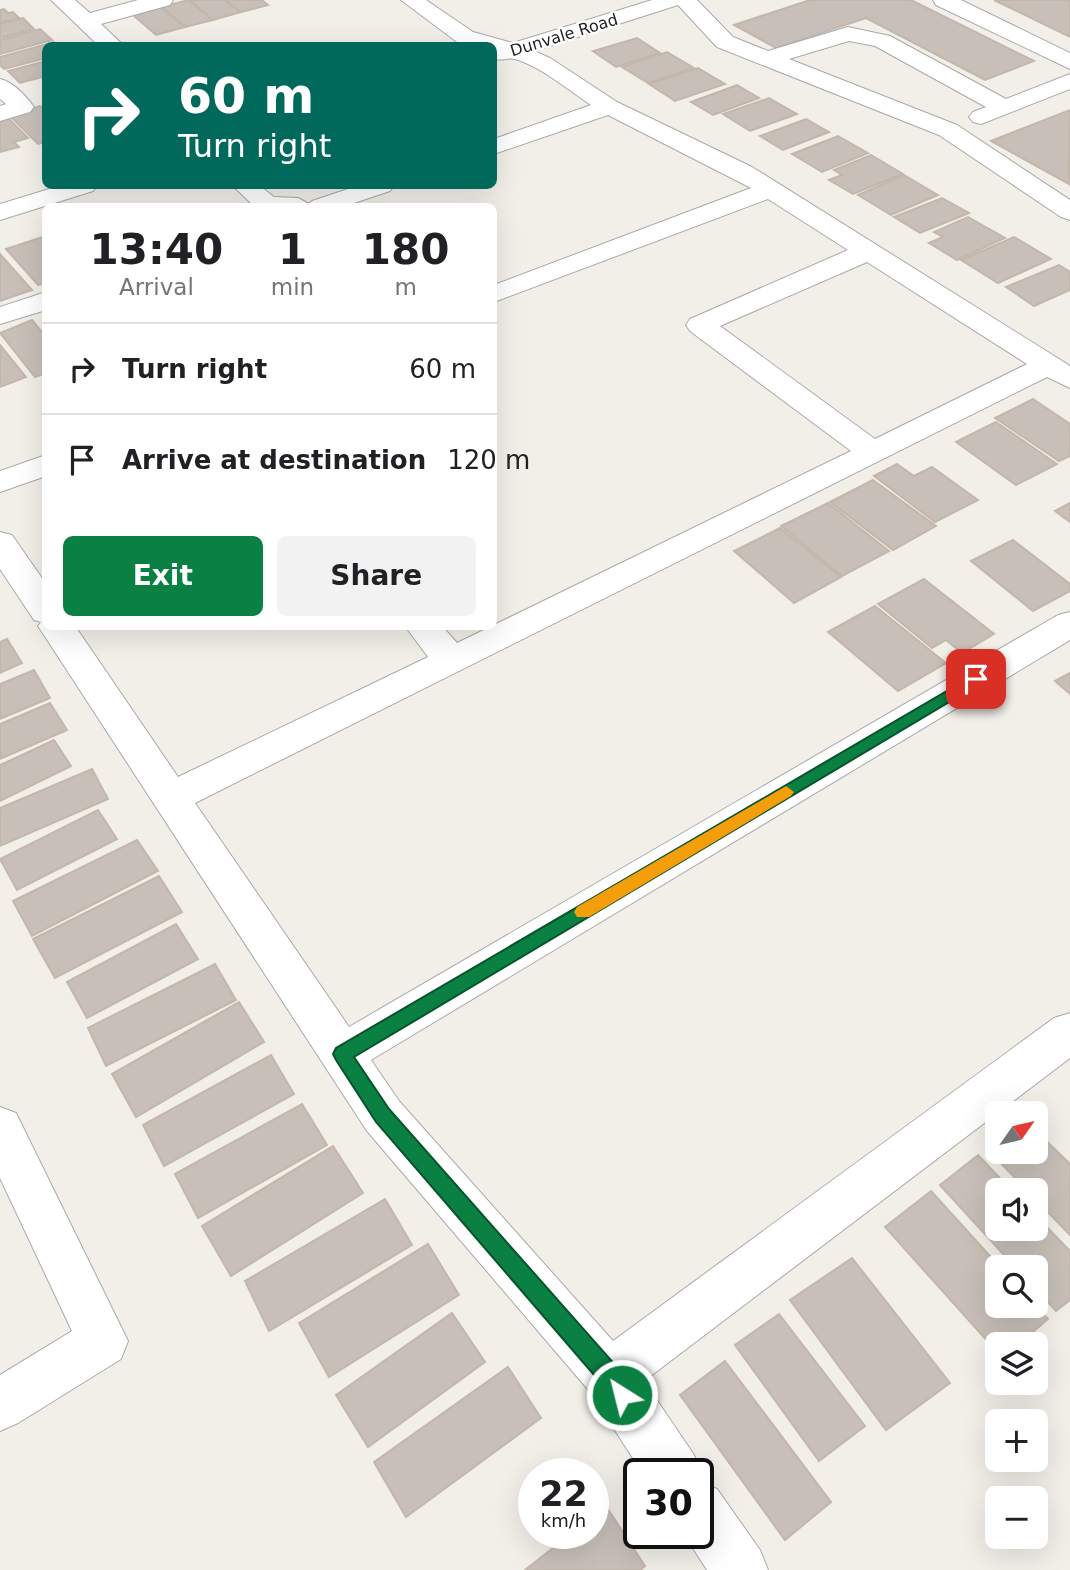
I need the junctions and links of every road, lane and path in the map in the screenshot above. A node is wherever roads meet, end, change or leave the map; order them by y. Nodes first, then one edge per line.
1 (62, 0) edge
2 (162, 0) edge
3 (412, 0) edge
4 (674, 0) edge
5 (685, 0) edge
6 (944, 0) edge
7 (484, 20) dead end
8 (86, 21) junction
9 (109, 42) edge
10 (477, 42) edge
11 (503, 53) edge
12 (769, 58) junction
13 (1070, 62) edge
14 (1070, 81) edge
15 (0, 86) edge
16 (609, 107) junction
17 (1004, 107) junction
18 (0, 114) edge
19 (948, 130) junction
20 (497, 145) edge
21 (74, 189) edge
22 (249, 189) edge
23 (372, 189) edge
24 (771, 189) junction
25 (1042, 193) junction
26 (1070, 195) edge
27 (265, 203) edge
28 (330, 203) edge
29 (0, 212) edge
30 (1070, 212) edge
31 (869, 251) junction
32 (497, 293) edge
33 (42, 301) edge
34 (0, 316) edge
35 (1059, 372) edge
36 (873, 452) junction
37 (42, 466) edge
38 (0, 482) edge
39 (0, 543) edge
40 (42, 605) edge
41 (1070, 624) edge
42 (59, 630) edge
43 (425, 630) edge
44 (452, 661) junction
45 (170, 798) junction
46 (1070, 1032) edge
47 (342, 1054) junction
48 (0, 1128) edge
49 (609, 1375) junction
50 (0, 1405) edge
51 (664, 1458) edge
52 (714, 1532) edge
53 (740, 1570) edge

1 - 8 street
2 - 8 street
3 - 10 street
4 - 11 street, Dunvale Road
5 - 12 street
6 - 13 street
7 - 11 street
8 - 9 street
11 - 16 street
12 - 17 street
12 - 19 street
14 - 17 street
15 - 18 street
16 - 20 street
16 - 24 street
17 - 19 street
19 - 25 street
21 - 29 street
22 - 27 street
23 - 28 street
24 - 31 street
24 - 32 street
25 - 26 street
25 - 30 street
31 - 35 street
31 - 36 street
33 - 34 street
35 - 36 street
36 - 44 street
37 - 38 street
39 - 40 street
41 - 47 street
42 - 45 street
43 - 44 street
44 - 45 street
45 - 47 street
46 - 49 street
47 - 49 street
48 - 50 street
49 - 51 street
52 - 53 street

